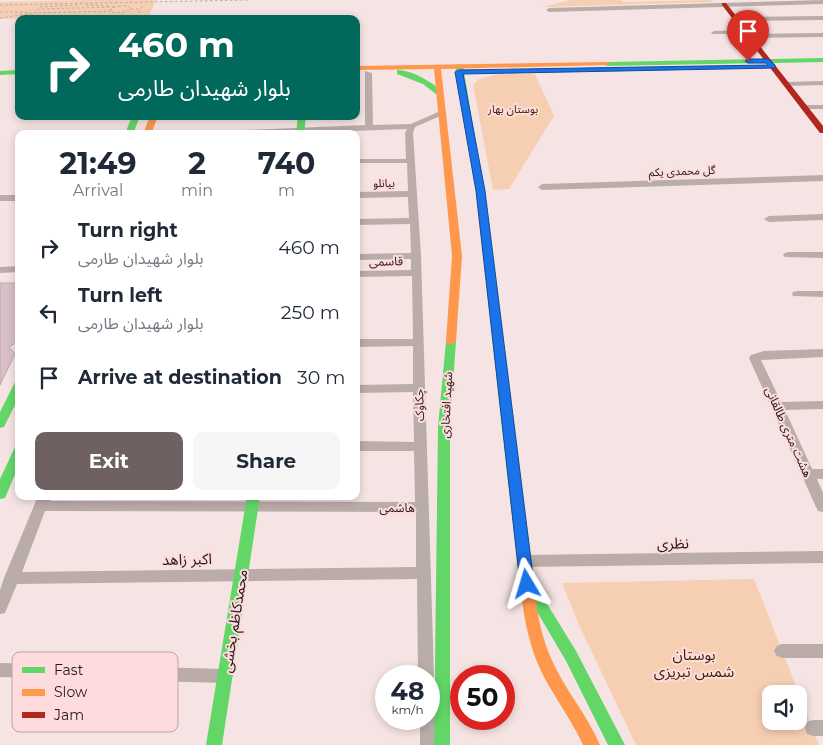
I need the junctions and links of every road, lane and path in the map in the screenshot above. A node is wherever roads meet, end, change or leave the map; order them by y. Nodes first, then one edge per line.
1 (159, 0) edge
2 (249, 0) edge
3 (823, 2) edge
4 (0, 4) edge
5 (143, 4) dead end
6 (724, 4) junction
7 (79, 5) dead end
8 (86, 5) dead end
9 (119, 6) junction
10 (115, 7) junction
11 (81, 8) junction
12 (38, 9) junction
13 (131, 9) junction
14 (141, 9) junction
15 (549, 10) dead end
16 (110, 11) junction
17 (0, 12) edge
18 (79, 12) junction
19 (34, 13) junction
20 (138, 13) dead end
21 (20, 15) edge
22 (15, 16) edge
23 (0, 18) edge
24 (823, 18) edge
25 (736, 19) junction
26 (714, 33) dead end
27 (747, 34) junction
28 (823, 35) edge
29 (823, 60) edge
30 (770, 64) junction
31 (360, 68) edge
32 (459, 69) junction
33 (437, 70) junction
34 (15, 72) edge
35 (400, 72) junction
36 (0, 73) edge
37 (360, 73) edge
38 (368, 73) junction
39 (0, 78) edge
40 (15, 78) edge
41 (823, 83) edge
42 (786, 84) junction
43 (439, 92) junction
44 (804, 107) junction
45 (823, 107) edge
46 (441, 114) junction
47 (369, 127) junction
48 (411, 129) junction
49 (328, 130) edge
50 (823, 131) edge
51 (411, 161) junction
52 (360, 162) edge
53 (823, 178) edge
54 (542, 187) dead end
55 (413, 194) junction
56 (360, 195) edge
57 (0, 198) edge
58 (15, 198) edge
59 (823, 217) edge
60 (768, 219) dead end
61 (414, 221) junction
62 (360, 222) edge
63 (788, 255) dead end
64 (823, 255) edge
65 (416, 256) junction
66 (360, 257) edge
67 (15, 269) edge
68 (0, 270) edge
69 (416, 273) junction
70 (360, 274) edge
71 (797, 294) dead end
72 (823, 294) edge
73 (417, 342) junction
74 (360, 343) edge
75 (823, 354) edge
76 (418, 388) junction
77 (360, 389) edge
78 (15, 393) edge
79 (823, 405) edge
80 (777, 406) junction
81 (0, 424) edge
82 (360, 446) edge
83 (420, 446) junction
84 (15, 459) edge
85 (808, 474) junction
86 (823, 474) edge
87 (0, 494) edge
88 (43, 501) edge
89 (253, 501) edge
90 (422, 507) junction
91 (823, 507) edge
92 (823, 557) edge
93 (524, 561) junction
94 (424, 573) junction
95 (241, 574) junction
96 (11, 578) junction
97 (527, 584) junction
98 (0, 608) edge
99 (782, 651) dead end
100 (823, 651) edge
101 (426, 665) edge
102 (178, 675) edge
103 (225, 676) junction
104 (428, 730) edge
105 (214, 745) edge
106 (428, 745) edge
107 (442, 745) edge
108 (592, 745) edge
109 (617, 745) edge

1 - 4 path
2 - 4 path
3 - 6 street
5 - 14 path
6 - 15 street
6 - 25 main road
7 - 12 path
8 - 9 path
9 - 10 path
9 - 13 path
10 - 11 path
10 - 16 path
11 - 12 path
11 - 18 path
12 - 19 path
13 - 14 path
13 - 16 path
14 - 20 path
16 - 18 path
17 - 19 path
18 - 19 path
19 - 21 path
22 - 23 path
24 - 25 street
25 - 27 main road
26 - 27 street
27 - 28 street
27 - 30 main road
29 - 30 main road
30 - 32 main road
30 - 42 main road
31 - 33 main road
32 - 33 main road
32 - 93 main road
33 - 35 main road
33 - 43 main road, شهید افتخاری
34 - 36 main road
35 - 38 main road
35 - 43 main road
37 - 38 main road
38 - 47 street
39 - 40 main road
41 - 42 street
42 - 44 main road
43 - 46 main road, شهید افتخاری
44 - 45 street
44 - 50 main road
46 - 48 street
46 - 107 main road, شهید افتخاری
47 - 48 street
47 - 49 street
48 - 51 street, چکاوک
51 - 52 street
51 - 55 street, چکاوک
53 - 54 street, گل محمدی یکم
55 - 56 street, بیانلو
55 - 61 street, چکاوک
57 - 58 street
59 - 60 street
61 - 62 street
61 - 65 street, چکاوک
63 - 64 street
65 - 66 street, قاسمی
65 - 69 street, چکاوک
67 - 68 street
69 - 70 street, قاسمی
69 - 73 street, چکاوک
71 - 72 street
73 - 74 street
73 - 76 street, چکاوک
75 - 80 street, هشت متری طالقانی
76 - 77 street
76 - 83 street, چکاوک
78 - 81 main road
79 - 80 street
80 - 85 street, هشت متری طالقانی
82 - 83 street
83 - 90 street, چکاوک
84 - 87 main road
85 - 86 street
85 - 91 street, هشت متری طالقانی
88 - 89 street, هاشمی
88 - 96 street
89 - 90 street, هاشمی
89 - 95 main road, محمدکاظم بخشی
90 - 94 street, چکاوک
92 - 93 street, نظری
93 - 97 main road
94 - 95 street, اکبر زاهد
94 - 101 street, چکاوک
95 - 96 street, اکبر زاهد
95 - 103 main road, محمدکاظم بخشی
96 - 98 street
97 - 108 main road
97 - 109 main road
99 - 100 street
102 - 103 street
103 - 105 main road, محمدکاظم بخشی
104 - 106 street

